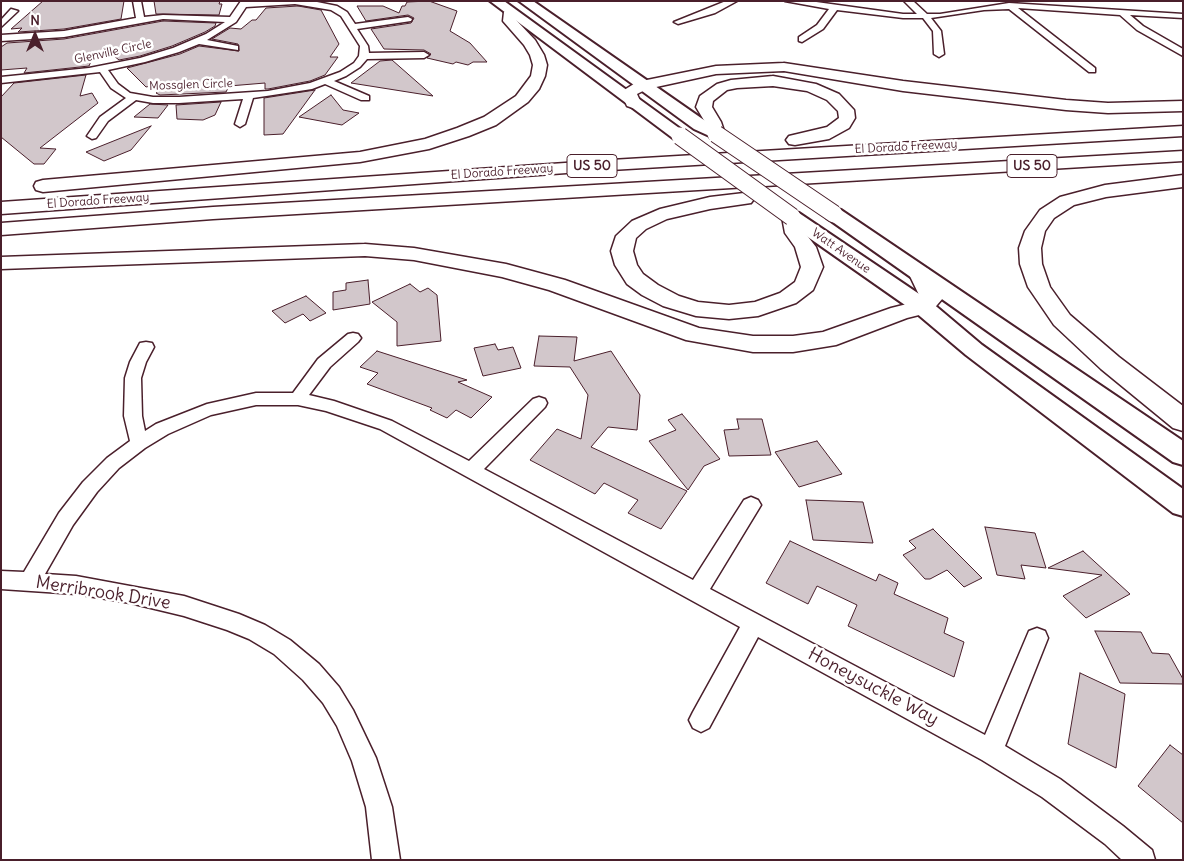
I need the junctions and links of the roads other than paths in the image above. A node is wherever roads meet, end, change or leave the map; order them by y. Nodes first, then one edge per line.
1 (137, 1) edge
2 (337, 1) edge
3 (496, 1) edge
4 (525, 1) edge
5 (733, 1) edge
6 (789, 1) edge
7 (908, 1) edge
8 (244, 3) edge
9 (1008, 4) edge
10 (325, 5) junction
11 (834, 8) junction
12 (14, 11) dead end
13 (510, 12) junction
14 (1123, 13) junction
15 (925, 16) junction
16 (1183, 16) edge
17 (408, 19) dead end
18 (140, 20) junction
19 (233, 20) junction
20 (678, 22) dead end
21 (1, 25) edge
22 (352, 27) junction
23 (1, 38) edge
24 (802, 39) dead end
25 (199, 41) junction
26 (235, 48) dead end
27 (1183, 53) edge
28 (939, 54) dead end
29 (424, 55) dead end
30 (364, 56) junction
31 (103, 69) junction
32 (1092, 70) dead end
33 (2, 80) edge
34 (326, 81) junction
35 (642, 85) junction
36 (249, 95) junction
37 (133, 97) junction
38 (365, 98) dead end
39 (633, 103) junction
40 (1183, 106) edge
41 (240, 124) dead end
42 (1183, 130) edge
43 (716, 134) junction
44 (92, 136) dead end
45 (1183, 156) edge
46 (1183, 162) edge
47 (594, 166) junction
48 (1183, 182) edge
49 (30, 187) dead end
50 (1, 208) edge
51 (792, 217) junction
52 (1, 229) edge
53 (1, 263) edge
54 (920, 274) junction
55 (923, 307) junction
56 (353, 338) dead end
57 (146, 347) dead end
58 (298, 399) junction
59 (539, 403) dead end
60 (1183, 421) edge
61 (139, 443) junction
62 (1183, 455) edge
63 (472, 470) junction
64 (1183, 505) edge
65 (751, 506) dead end
66 (1, 580) edge
67 (30, 582) junction
68 (697, 592) junction
69 (754, 623) junction
70 (1037, 638) dead end
71 (701, 720) dead end
72 (991, 751) junction
73 (386, 860) edge
74 (1142, 860) edge

1 - 18 street
2 - 10 street
3 - 13 main road, Watt Avenue
4 - 35 main road, Watt Avenue
5 - 20 street
6 - 11 street
7 - 15 street
8 - 10 street
8 - 19 street, Glenville Circle
9 - 14 street
9 - 15 street
9 - 32 street
10 - 22 street
11 - 15 street
11 - 24 street
12 - 21 street
13 - 39 main road, Watt Avenue
13 - 49 highway
14 - 16 street
14 - 27 street
15 - 28 street
17 - 22 street
18 - 19 street
18 - 23 street
19 - 25 street, Glenville Circle
22 - 30 street
25 - 26 street
25 - 31 street, Glenville Circle
29 - 30 street
30 - 34 street, Mossglen Circle
31 - 33 street, Glenville Circle
31 - 37 street, Mossglen Circle
34 - 36 street, Mossglen Circle
34 - 38 street
35 - 39 highway
35 - 40 highway
35 - 43 main road, Watt Avenue
36 - 37 street, Mossglen Circle
36 - 41 street, Mossglen Circle
37 - 44 street, Mossglen Circle
39 - 51 main road, Watt Avenue, bridge
42 - 47 highway, El Dorado Freeway / US 50
43 - 47 highway
43 - 54 main road, Watt Avenue, bridge
45 - 52 highway, El Dorado Freeway / US 50
46 - 51 highway
47 - 50 highway, El Dorado Freeway / US 50
48 - 60 highway
51 - 55 main road, Watt Avenue
53 - 55 highway
54 - 55 highway
54 - 62 main road, Watt Avenue
55 - 64 main road, Watt Avenue
56 - 58 street
57 - 61 street
58 - 61 street, Honeysuckle Way
58 - 63 street, Honeysuckle Way
59 - 63 street
61 - 67 street, Honeysuckle Way
63 - 68 street, Honeysuckle Way
65 - 68 street
66 - 67 street, Merribrook Drive
67 - 73 street, Merribrook Drive
68 - 69 street, Honeysuckle Way
69 - 71 street
69 - 72 street, Honeysuckle Way
70 - 72 street
72 - 74 street, Honeysuckle Way

